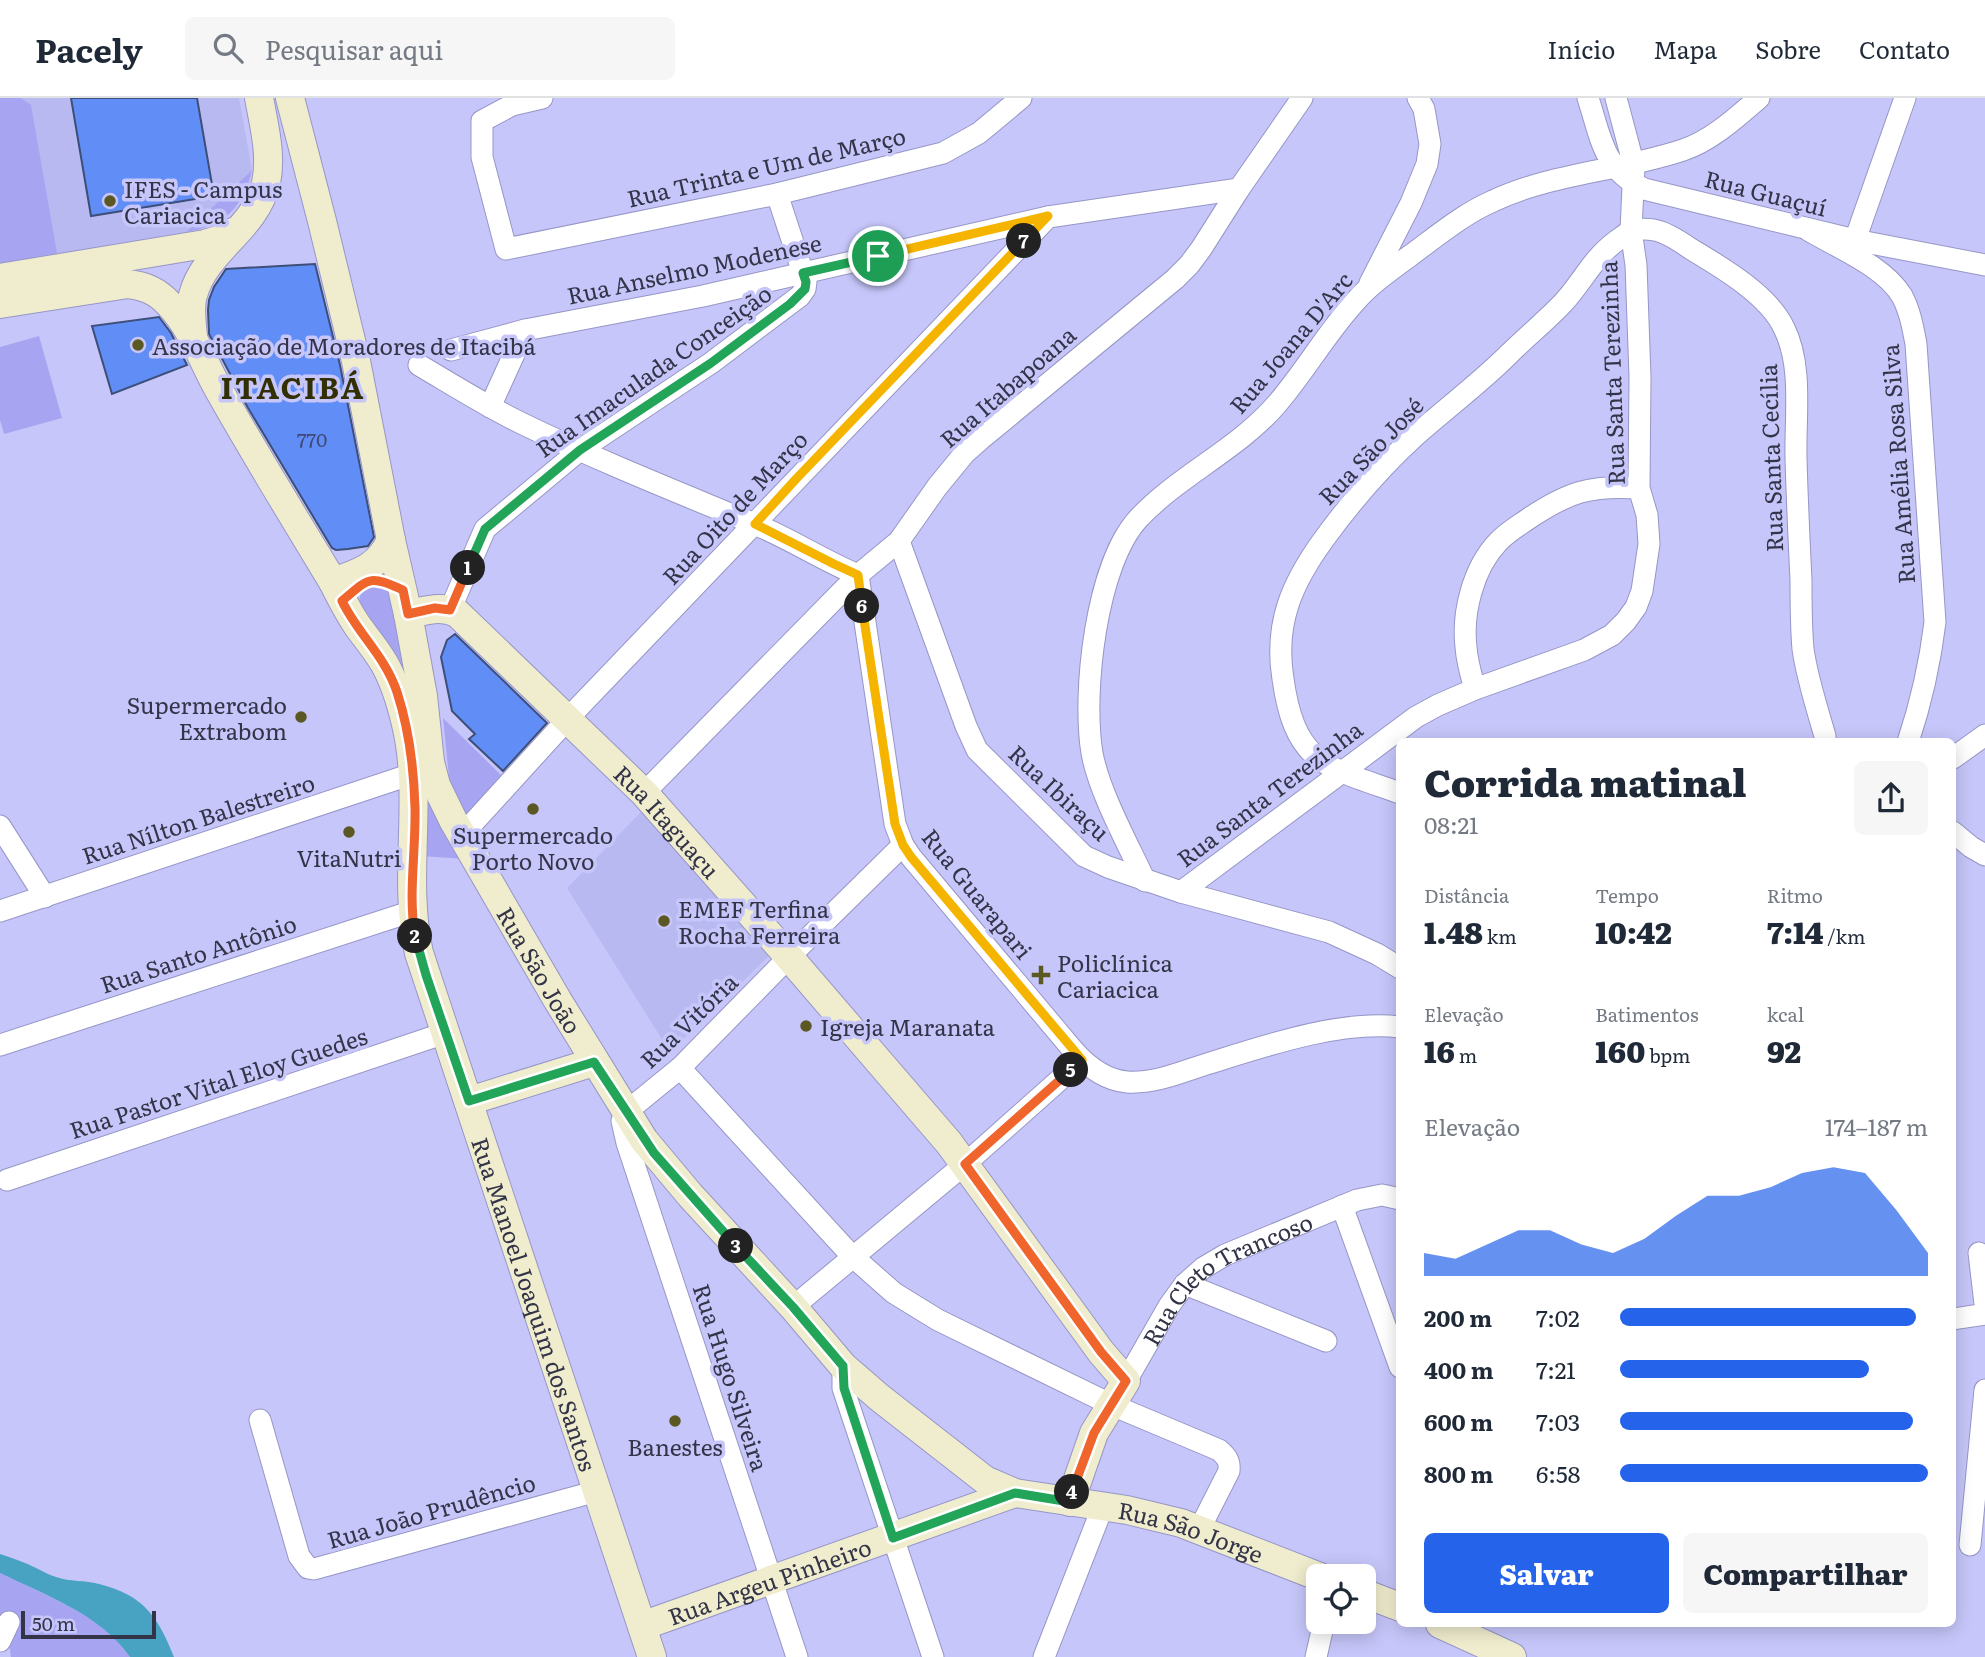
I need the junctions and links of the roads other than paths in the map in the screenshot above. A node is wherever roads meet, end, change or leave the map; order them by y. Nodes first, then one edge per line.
1 (259, 98) edge
2 (290, 98) edge
3 (542, 98) edge
4 (1021, 98) edge
5 (1302, 98) edge
6 (1418, 98) edge
7 (1588, 98) edge
8 (1616, 98) edge
9 (1759, 98) edge
10 (1905, 98) edge
11 (1628, 172) junction
12 (1239, 189) junction
13 (777, 194) junction
14 (1048, 216) junction
15 (242, 227) junction
16 (1631, 230) junction
17 (1808, 230) junction
18 (1856, 240) junction
19 (1985, 265) edge
20 (803, 273) junction
21 (0, 278) edge
22 (1367, 288) junction
23 (0, 304) edge
24 (525, 330) junction
25 (192, 337) junction
26 (451, 350) dead end
27 (419, 365) dead end
28 (490, 407) junction
29 (580, 450) junction
30 (1639, 488) junction
31 (755, 524) junction
32 (391, 540) junction
33 (899, 541) junction
34 (858, 575) junction
35 (337, 591) junction
36 (406, 602) junction
37 (450, 610) junction
38 (1475, 689) junction
39 (568, 719) junction
40 (1985, 735) edge
41 (1825, 738) edge
42 (1909, 738) edge
43 (1956, 756) edge
44 (1342, 773) junction
45 (424, 779) junction
46 (1396, 792) edge
47 (644, 793) junction
48 (0, 825) edge
49 (1956, 834) edge
50 (462, 835) junction
51 (903, 845) junction
52 (1985, 855) edge
53 (1145, 881) junction
54 (1181, 892) junction
55 (45, 897) junction
56 (0, 911) edge
57 (412, 911) junction
58 (789, 957) junction
59 (1396, 966) edge
60 (1396, 1026) edge
61 (446, 1033) junction
62 (0, 1045) edge
63 (1082, 1060) junction
64 (594, 1062) junction
65 (680, 1068) junction
66 (469, 1101) junction
67 (626, 1112) junction
68 (965, 1164) junction
69 (7, 1180) dead end
70 (1396, 1198) edge
71 (1342, 1206) junction
72 (1979, 1253) dead end
73 (852, 1256) junction
74 (1185, 1284) junction
75 (1985, 1304) edge
76 (793, 1307) junction
77 (1985, 1314) edge
78 (1956, 1319) edge
79 (1326, 1341) dead end
80 (1396, 1356) edge
81 (843, 1366) junction
82 (1985, 1390) edge
83 (1119, 1393) junction
84 (260, 1420) dead end
85 (597, 1491) junction
86 (1015, 1493) junction
87 (1070, 1502) junction
88 (1103, 1506) junction
89 (1199, 1530) junction
90 (893, 1538) junction
91 (1970, 1545) dead end
92 (1306, 1572) edge
93 (771, 1581) junction
94 (1376, 1598) edge
95 (1396, 1605) edge
96 (642, 1626) junction
97 (1447, 1627) edge
98 (1321, 1634) edge
99 (652, 1657) edge
100 (797, 1657) edge
101 (933, 1657) edge
102 (1044, 1657) edge
103 (1316, 1657) edge
104 (1512, 1657) edge

1 - 15 main road
2 - 32 main road, Rua Manoel Joaquim dos Santos
3 - 13 street, Rua Trinta e Um de Março
4 - 13 street, Rua Trinta e Um de Março
5 - 12 street, Rua Itabapoana
6 - 22 street
7 - 11 street
8 - 11 street, Rua Santa Terezinha
9 - 11 street, Rua Joana D'Arc
10 - 18 street
11 - 16 street, Rua Santa Terezinha
11 - 17 street, Rua Guaçuí
11 - 22 street, Rua Joana D'Arc
12 - 14 street, Rua Anselmo Modenese
12 - 33 street, Rua Itabapoana
13 - 20 street
14 - 20 street, Rua Anselmo Modenese
14 - 31 street, Rua Oito de Março
15 - 21 main road
15 - 25 main road
16 - 30 street, Rua Santa Terezinha
16 - 41 street, Rua Santa Cecília
16 - 44 street, Rua São José
17 - 18 street, Rua Guaçuí
17 - 42 street, Rua Amélia Rosa Silva
18 - 19 street, Rua Guaçuí
20 - 24 street, Rua Anselmo Modenese
20 - 29 street, Rua Imaculada Conceição
22 - 53 street, Rua Joana D'Arc
23 - 25 main road, Rua Manoel Joaquim dos Santos
24 - 26 street, Rua Anselmo Modenese
24 - 28 street
25 - 35 main road, Rua Manoel Joaquim dos Santos
27 - 28 street
28 - 29 street
29 - 31 street
29 - 37 street, Rua Imaculada Conceição
30 - 38 street, Rua Santa Terezinha
30 - 38 street
31 - 34 street
31 - 39 street, Rua Oito de Março
32 - 35 main road
32 - 36 main road, Rua Manoel Joaquim dos Santos
33 - 34 street, Rua Itabapoana
33 - 53 street, Rua Ibiraçu
34 - 47 street, Rua Itabapoana
34 - 51 street, Rua Guarapari
35 - 36 main road
35 - 45 main road, Rua Manoel Joaquim dos Santos
36 - 37 main road
36 - 45 main road, Rua Manoel Joaquim dos Santos
37 - 39 main road, Rua Itaguaçu
38 - 44 street, Rua Santa Terezinha
39 - 47 main road, Rua Itaguaçu
39 - 50 street, Rua Oito de Março
40 - 43 street
44 - 46 street, Rua São José
44 - 54 street, Rua Santa Terezinha
45 - 50 main road, Rua São João
45 - 55 street, Rua Nílton Balestreiro
45 - 57 main road, Rua Manoel Joaquim dos Santos
47 - 58 main road, Rua Itaguaçu
48 - 55 street
49 - 52 street
50 - 64 main road, Rua São João
51 - 58 street, Rua Vitória
51 - 63 street, Rua Guarapari
53 - 54 street, Rua Ibiraçu
54 - 59 street, Rua Ibiraçu
55 - 56 street, Rua Nílton Balestreiro
57 - 61 main road, Rua Manoel Joaquim dos Santos
57 - 62 street, Rua Santo Antônio
58 - 65 street, Rua Vitória
58 - 68 main road, Rua Itaguaçu
60 - 63 street, Rua Guarapari
61 - 66 main road, Rua Manoel Joaquim dos Santos
61 - 69 street, Rua Pastor Vital Eloy Guedes
63 - 68 street
64 - 66 main road
64 - 67 main road, Rua São João
65 - 67 street, Rua Vitória
65 - 73 street
66 - 85 main road, Rua Manoel Joaquim dos Santos
67 - 76 main road, Rua São João
67 - 93 street, Rua Hugo Silveira
68 - 73 street
68 - 83 main road, Rua Itaguaçu
70 - 71 street, Rua Cleto Trancoso
71 - 74 street, Rua Cleto Trancoso
71 - 80 street
72 - 75 street
73 - 76 street
73 - 83 street
74 - 79 street
74 - 83 street, Rua Cleto Trancoso
76 - 81 main road, Rua São João
77 - 78 street
81 - 86 main road, Rua São João
81 - 90 street
82 - 91 street
83 - 87 main road, Rua Cleto Trancoso
83 - 89 street
84 - 85 street, Rua João Prudêncio
85 - 96 main road, Rua Manoel Joaquim dos Santos
86 - 87 main road, Rua São Jorge
86 - 90 main road, Rua Argeu Pinheiro
87 - 88 main road, Rua São Jorge
88 - 89 main road, Rua São Jorge
88 - 102 street
89 - 92 main road, Rua São Jorge
90 - 93 main road, Rua Argeu Pinheiro
90 - 101 street
93 - 96 main road, Rua Argeu Pinheiro
93 - 100 street, Rua Hugo Silveira
94 - 95 main road
96 - 99 main road, Rua Manoel Joaquim dos Santos
97 - 104 main road
98 - 103 street

